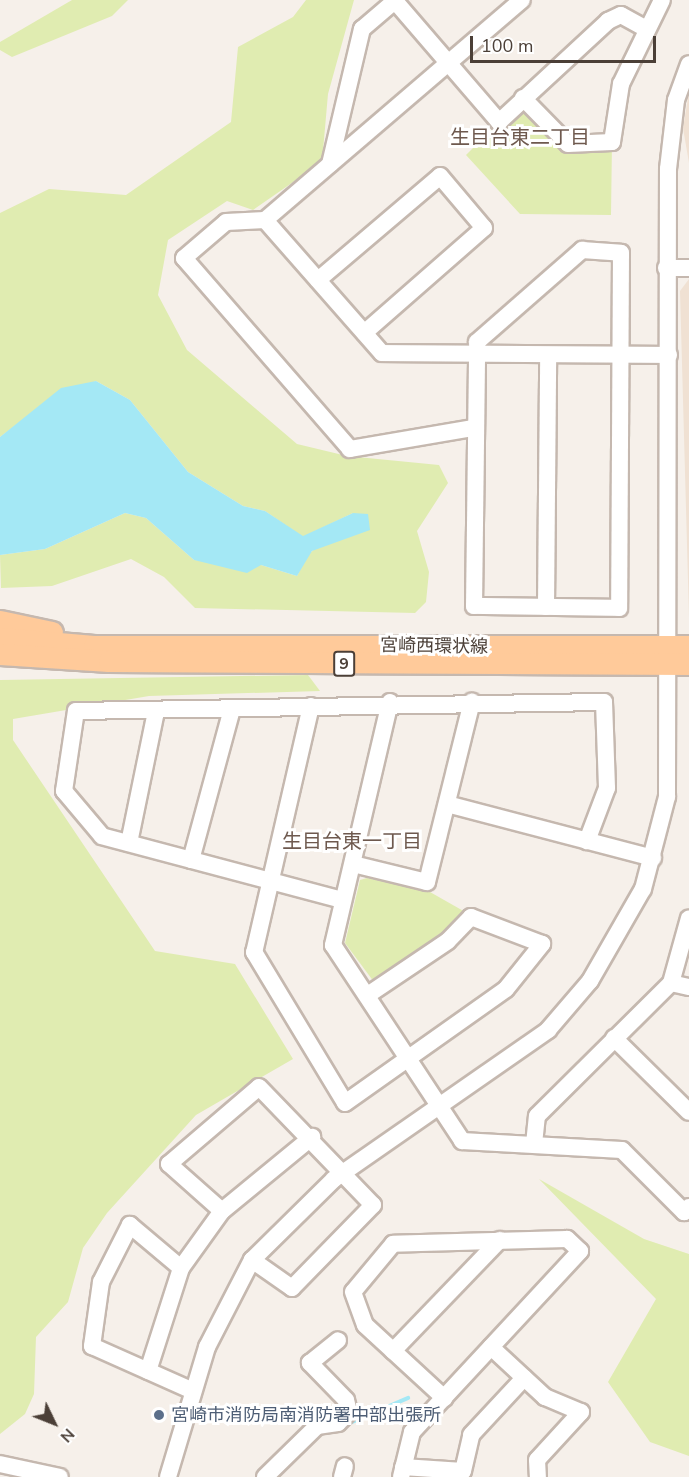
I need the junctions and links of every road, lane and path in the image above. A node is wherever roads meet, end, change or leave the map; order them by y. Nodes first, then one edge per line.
1 (522, 0) edge
2 (662, 0) edge
3 (396, 1) edge
4 (644, 28) junction
5 (448, 64) junction
6 (689, 64) edge
7 (524, 98) junction
8 (330, 164) junction
9 (265, 220) junction
10 (666, 268) junction
11 (689, 268) edge
12 (318, 280) junction
13 (364, 333) junction
14 (669, 355) junction
15 (617, 356) junction
16 (474, 357) junction
17 (548, 357) junction
18 (473, 428) junction
19 (546, 607) junction
20 (0, 621) edge
21 (0, 638) edge
22 (263, 644) junction
23 (0, 654) edge
24 (679, 655) edge
25 (390, 702) junction
26 (472, 702) junction
27 (311, 706) junction
28 (232, 708) junction
29 (156, 711) junction
30 (447, 804) junction
31 (587, 841) junction
32 (129, 843) junction
33 (653, 858) junction
34 (191, 860) junction
35 (353, 864) junction
36 (268, 880) junction
37 (342, 900) junction
38 (689, 918) edge
39 (671, 983) junction
40 (689, 987) edge
41 (368, 995) junction
42 (614, 1038) junction
43 (406, 1059) junction
44 (689, 1088) edge
45 (443, 1106) junction
46 (683, 1107) edge
47 (312, 1137) junction
48 (534, 1144) junction
49 (346, 1171) junction
50 (689, 1207) edge
51 (222, 1212) junction
52 (500, 1240) junction
53 (252, 1260) junction
54 (181, 1268) junction
55 (338, 1340) dead end
56 (491, 1347) junction
57 (393, 1351) junction
58 (148, 1371) junction
59 (524, 1378) junction
60 (193, 1391) junction
61 (444, 1398) junction
62 (0, 1464) edge
63 (402, 1472) edge
64 (60, 1477) edge
65 (168, 1477) edge
66 (265, 1477) edge
67 (538, 1477) edge

1 - 5 street
2 - 4 street
3 - 5 street
3 - 8 street
4 - 7 street
4 - 7 street
5 - 7 street
5 - 8 street
6 - 10 street
8 - 9 street
9 - 12 street
9 - 18 street
10 - 11 street
10 - 14 street
12 - 13 street
12 - 13 street
13 - 16 street
14 - 15 street
14 - 24 street
15 - 16 street
15 - 17 street
15 - 19 street
16 - 17 street
16 - 18 street
17 - 19 street
18 - 19 street
20 - 22 main road
21 - 22 main road, 宮崎西環状線 / 9
22 - 24 main road, 宮崎西環状線 / 9
23 - 24 main road, 宮崎西環状線 / 9
24 - 33 street
25 - 26 street
25 - 27 street
25 - 35 street
26 - 30 street
26 - 31 street
27 - 28 street
27 - 36 street
28 - 29 street
28 - 34 street
29 - 32 street
29 - 32 street
30 - 31 street
30 - 35 street
31 - 33 street
32 - 34 street
33 - 45 street
34 - 36 street
35 - 37 street
36 - 37 street
36 - 43 street
37 - 41 street
38 - 39 street
39 - 40 street
39 - 42 street
41 - 43 street
41 - 43 street
42 - 46 street
42 - 48 street
43 - 45 street
44 - 46 street
45 - 48 street
45 - 49 street
47 - 49 street
47 - 51 street
47 - 51 street
48 - 50 street
49 - 53 street
49 - 53 street
51 - 54 street
52 - 56 street
52 - 57 street
52 - 57 street
53 - 60 street
54 - 58 street
54 - 58 street
55 - 66 street
56 - 59 street
56 - 61 street
57 - 61 street
58 - 60 street
59 - 63 street
59 - 67 street
60 - 65 street
61 - 63 street
62 - 64 street

